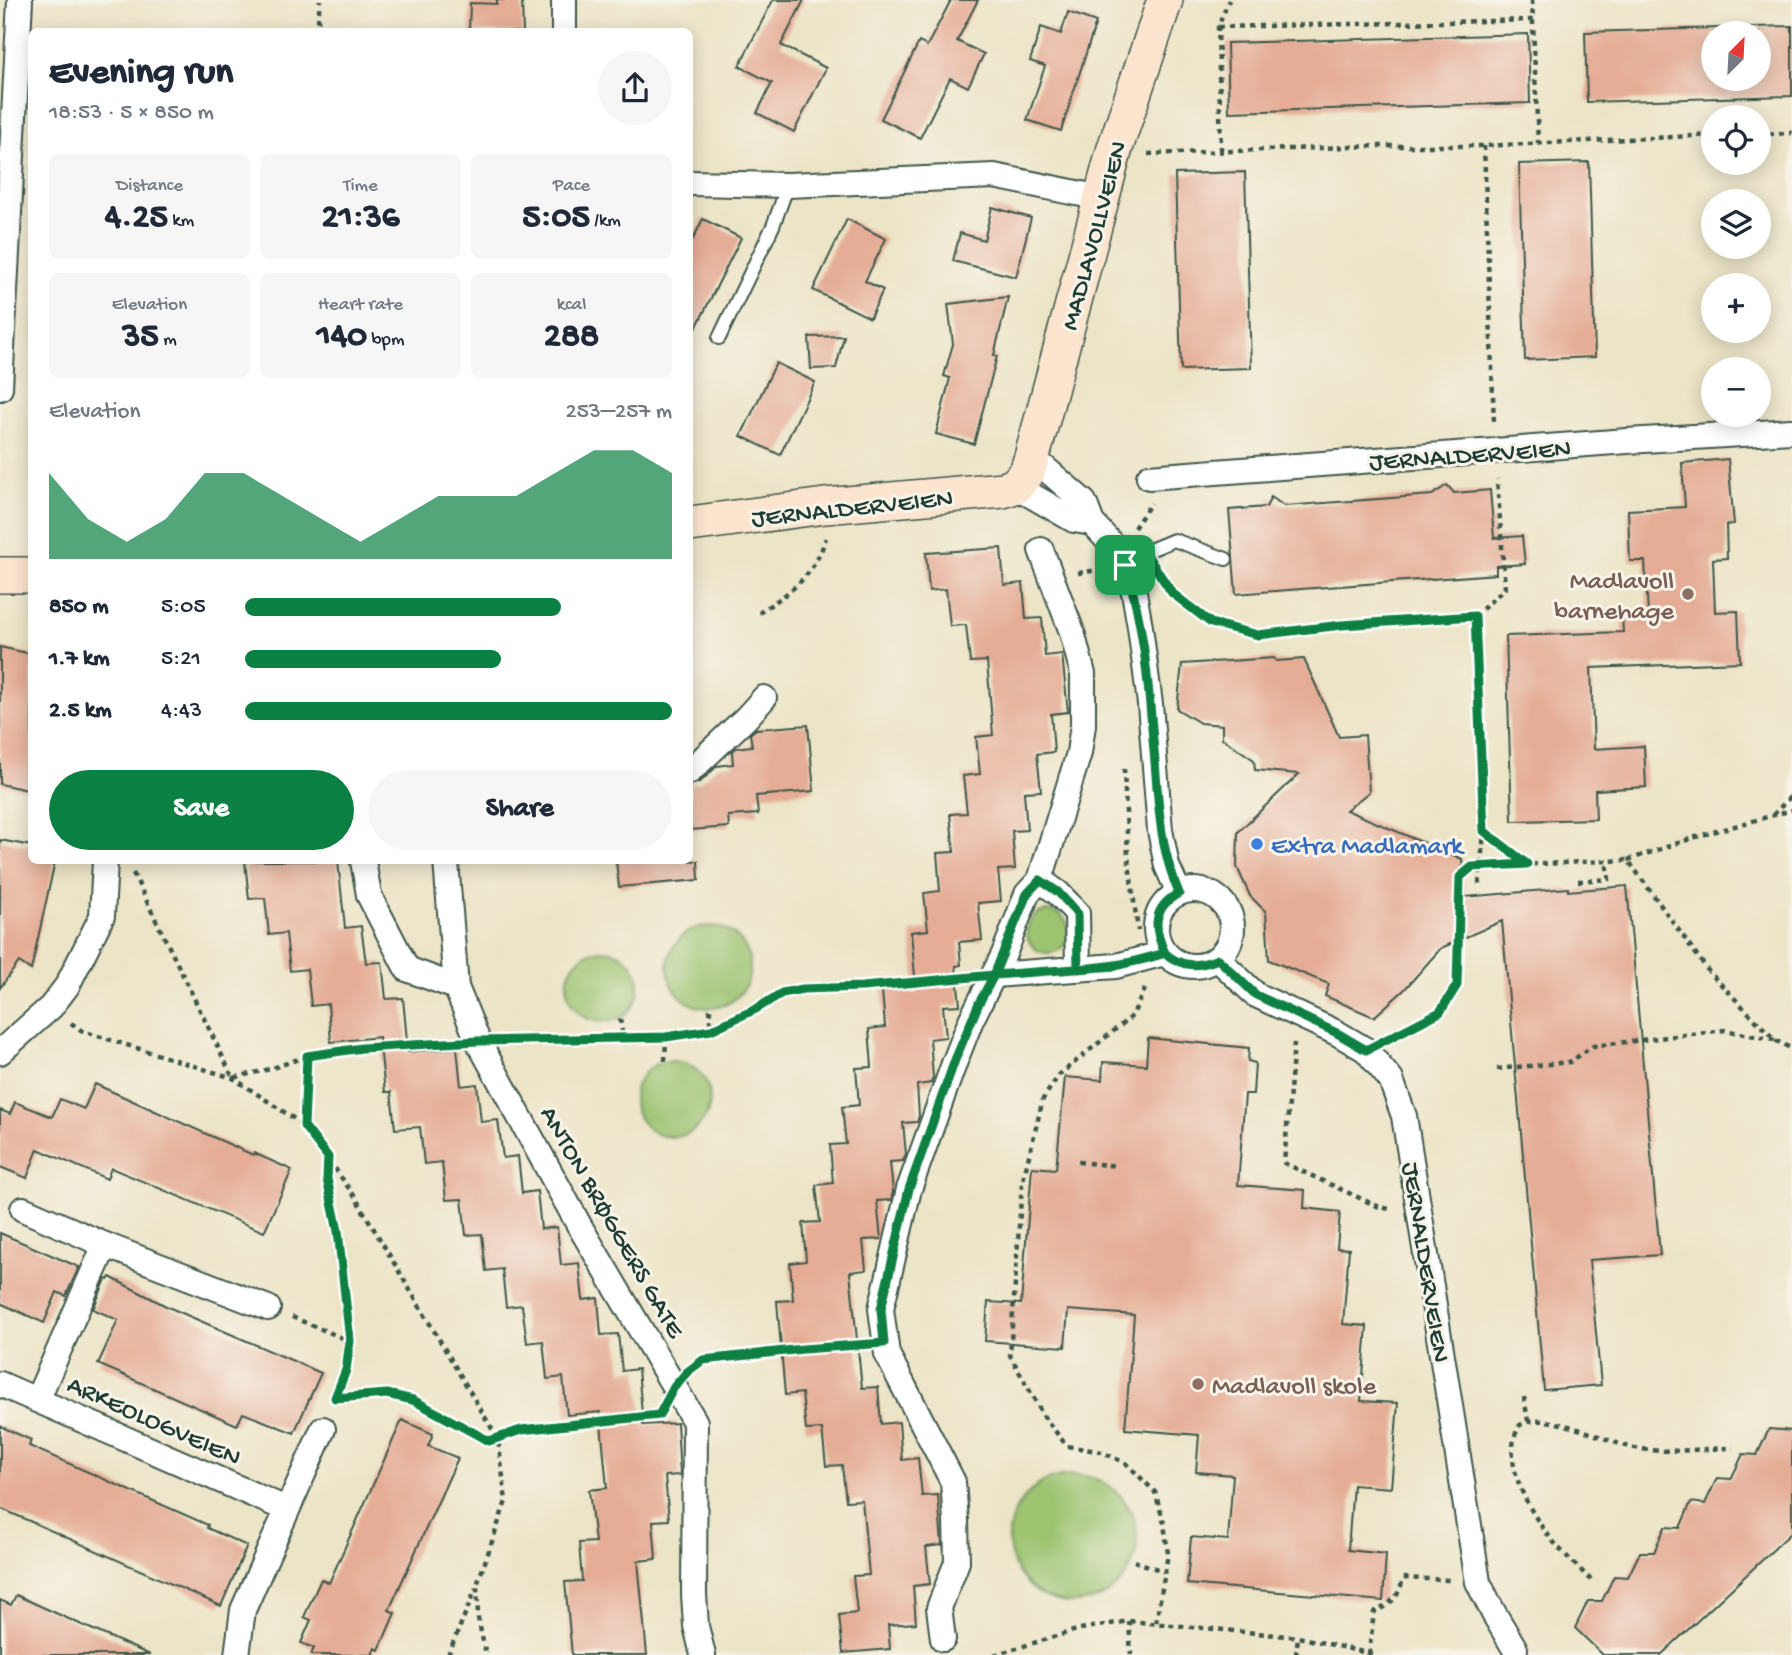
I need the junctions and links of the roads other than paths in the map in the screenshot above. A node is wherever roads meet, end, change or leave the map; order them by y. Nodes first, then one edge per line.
1 (20, 0) edge
2 (564, 0) edge
3 (1165, 0) edge
4 (564, 28) edge
5 (693, 183) edge
6 (788, 185) junction
7 (1101, 198) junction
8 (719, 338) dead end
9 (1, 354) edge
10 (0, 388) edge
11 (1792, 431) edge
12 (1025, 471) junction
13 (1149, 477) dead end
14 (1092, 523) junction
15 (693, 524) edge
16 (1041, 550) dead end
17 (1135, 559) junction
18 (1226, 559) dead end
19 (0, 575) edge
20 (28, 575) edge
21 (764, 698) dead end
22 (693, 768) edge
23 (105, 864) edge
24 (364, 864) edge
25 (446, 864) edge
26 (1040, 880) junction
27 (1179, 893) junction
28 (1165, 953) junction
29 (1218, 959) junction
30 (1078, 969) junction
31 (994, 975) junction
32 (456, 987) junction
33 (0, 1052) edge
34 (23, 1209) dead end
35 (106, 1245) junction
36 (268, 1308) road end
37 (0, 1384) edge
38 (37, 1399) junction
39 (323, 1429) road end
40 (286, 1509) junction
41 (943, 1639) dead end
42 (1515, 1648) dead end
43 (237, 1655) edge
44 (703, 1655) edge

1 - 9 street
2 - 4 street
3 - 7 street, MADLAVOLLVEIEN
5 - 6 street
6 - 7 street
6 - 8 lane
7 - 12 street, MADLAVOLLVEIEN
9 - 10 street
11 - 13 street, JERNALDERVEIEN
12 - 14 street
12 - 14 street
12 - 15 street, JERNALDERVEIEN
14 - 17 street
16 - 26 street
17 - 18 lane
17 - 27 street
19 - 20 street
21 - 22 street
23 - 33 street
24 - 32 street
25 - 32 street, ANTON BRØGGERS GATE
26 - 30 street
26 - 31 street
27 - 28 street
27 - 29 street
28 - 29 street
28 - 30 street
29 - 42 street, JERNALDERVEIEN
30 - 31 street
31 - 41 street
32 - 44 street, ANTON BRØGGERS GATE
34 - 35 street
35 - 36 street
35 - 38 street
37 - 38 street, ARKEOLOGVEIEN
38 - 40 street, ARKEOLOGVEIEN
39 - 40 street
40 - 43 street

